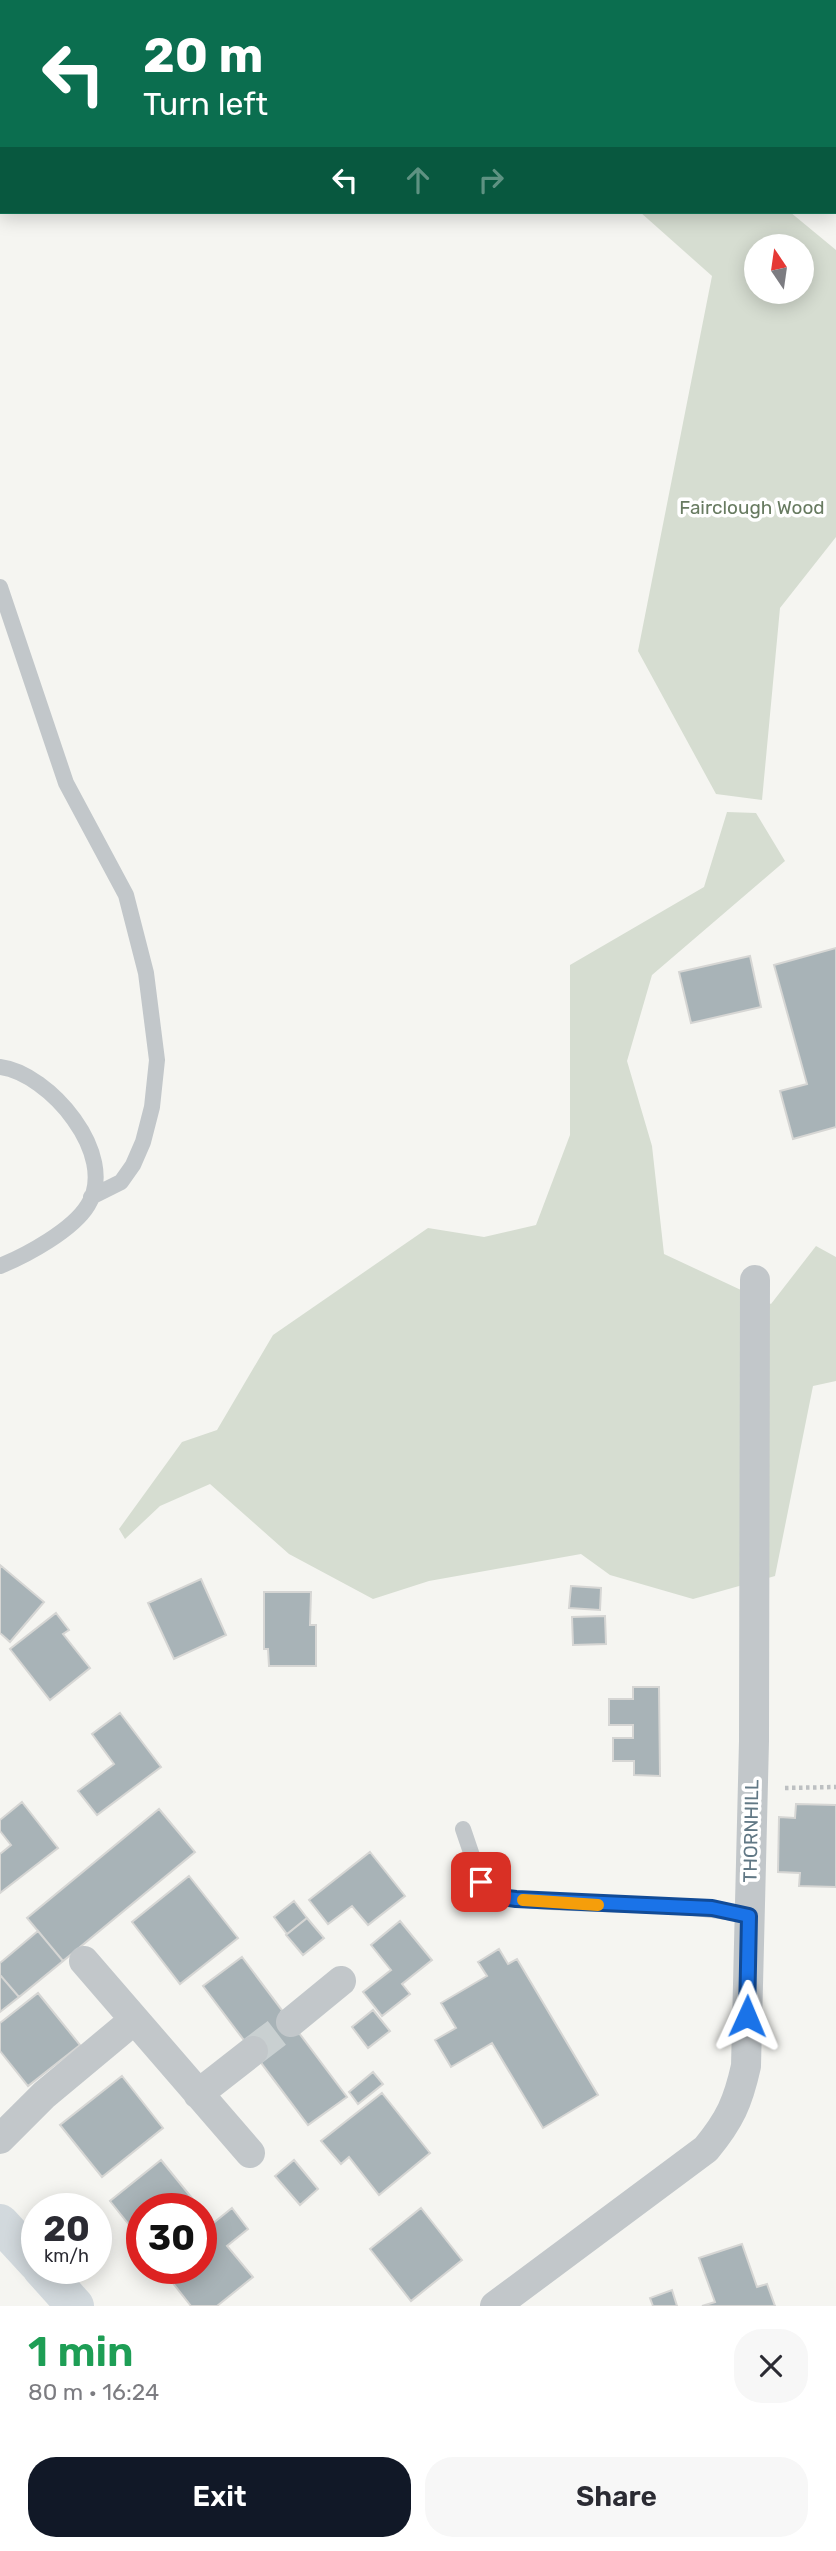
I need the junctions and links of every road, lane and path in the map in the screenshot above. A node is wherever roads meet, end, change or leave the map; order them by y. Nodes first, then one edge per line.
1 (0, 587) edge
2 (0, 1067) edge
3 (91, 1197) junction
4 (0, 1266) edge
5 (755, 1280) dead end
6 (836, 1787) edge
7 (752, 1789) junction
8 (463, 1829) dead end
9 (749, 1916) junction
10 (84, 1961) dead end
11 (341, 1981) dead end
12 (134, 2020) junction
13 (291, 2022) tunnel mouth
14 (253, 2052) tunnel mouth
15 (198, 2094) junction
16 (0, 2139) edge
17 (250, 2153) dead end
18 (0, 2223) edge
19 (21, 2246) edge
20 (55, 2284) edge
21 (75, 2306) edge
22 (495, 2306) edge

1 - 3 lane
2 - 3 lane
3 - 4 lane
5 - 7 street, THORNHILL
6 - 7 path
7 - 9 street, THORNHILL
8 - 9 lane
9 - 22 street, THORNHILL
10 - 12 street
11 - 13 street
12 - 15 street
12 - 16 street
14 - 15 street
15 - 17 street
18 - 19 highway
20 - 21 highway

